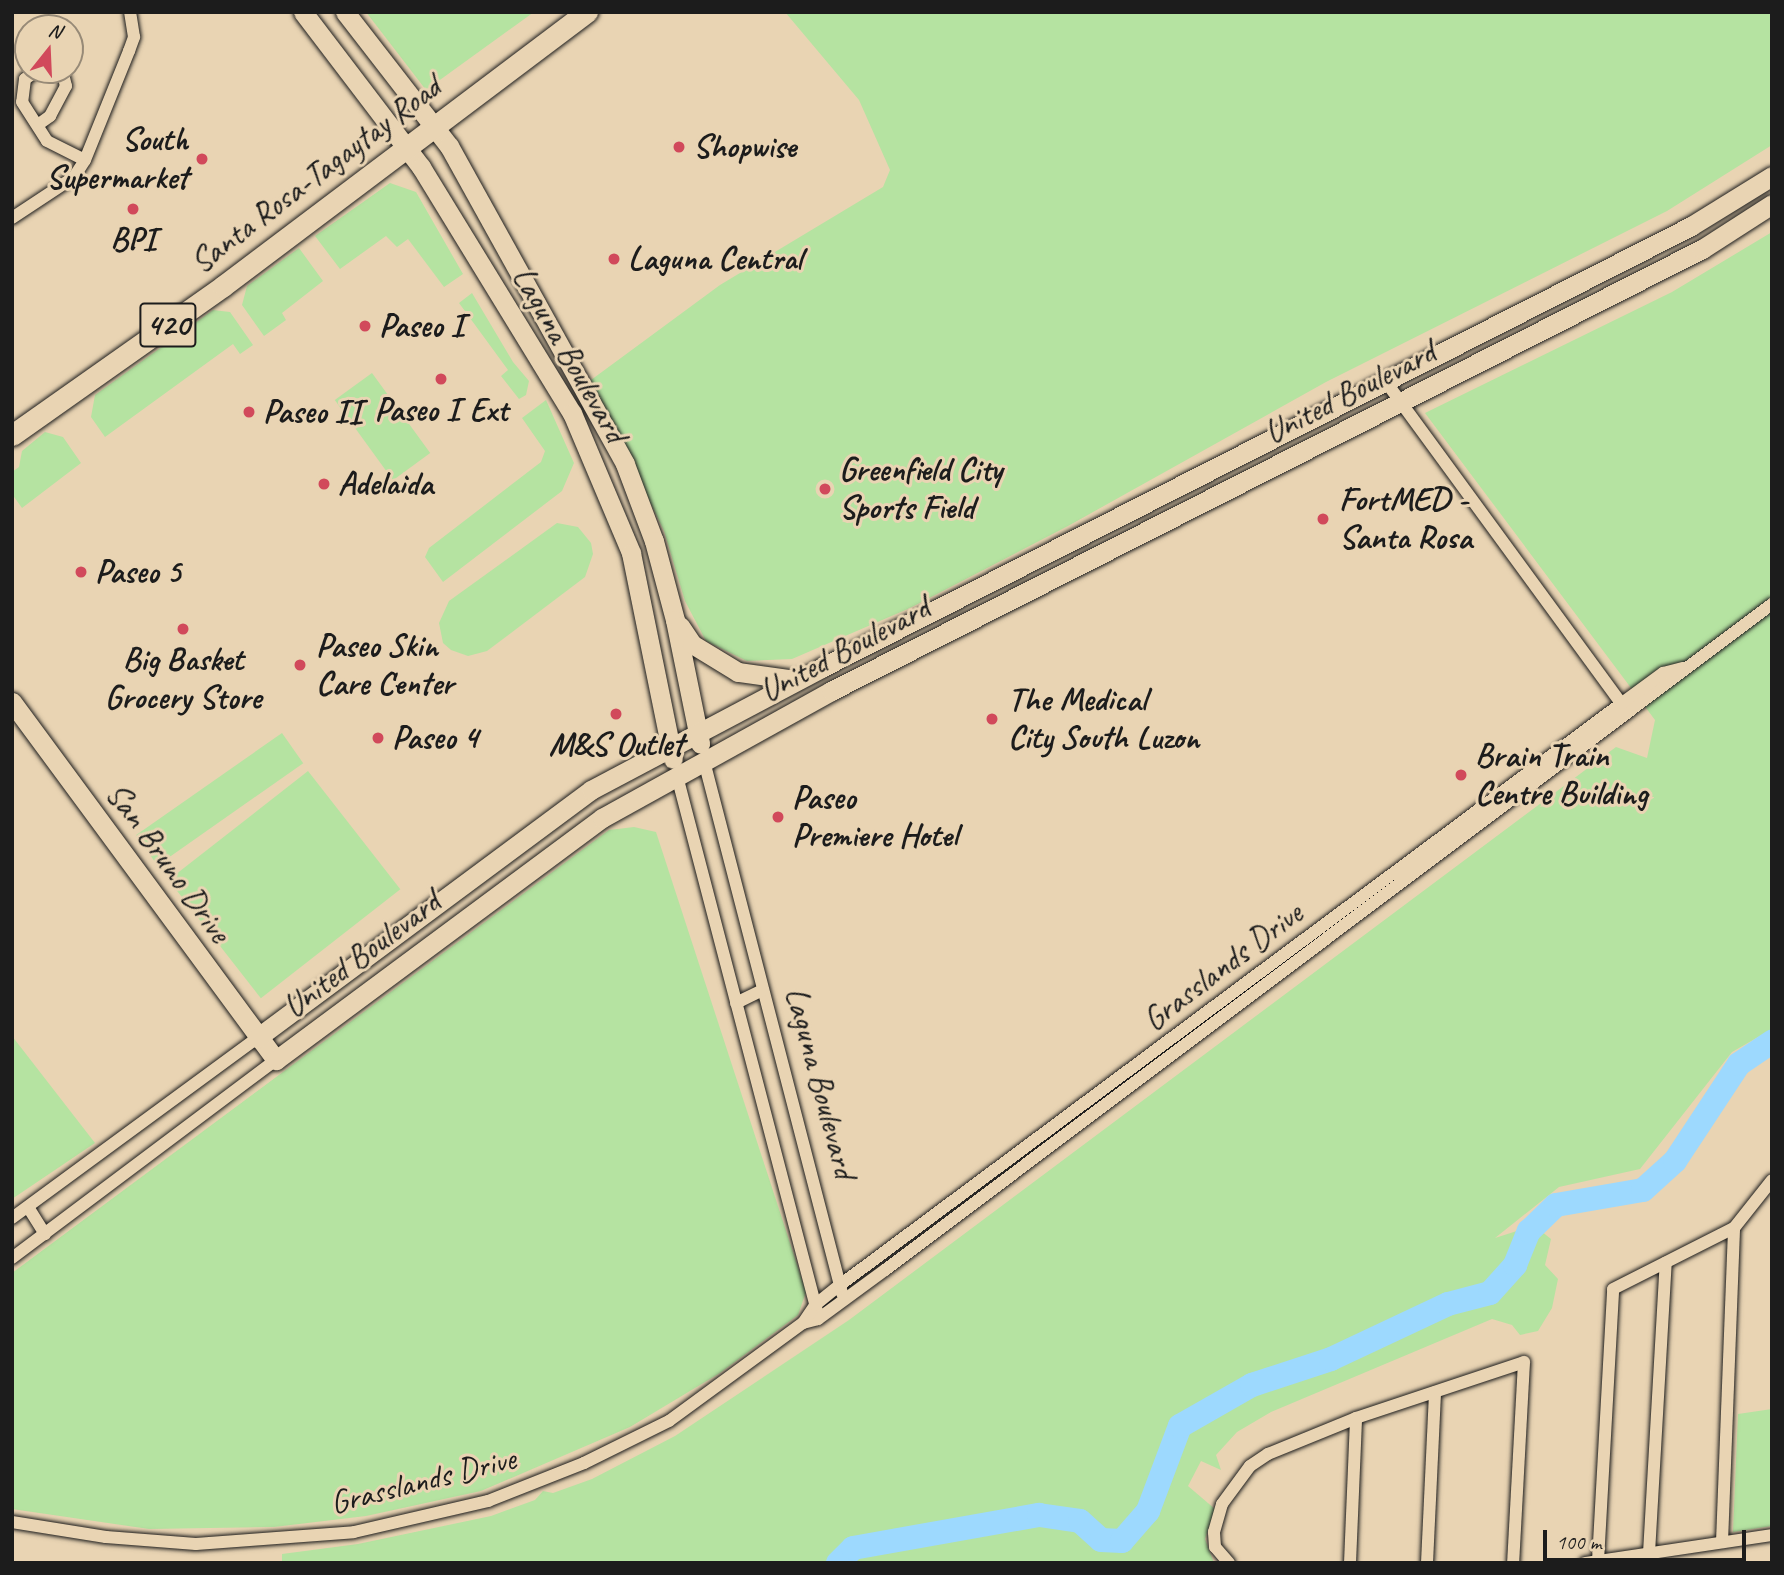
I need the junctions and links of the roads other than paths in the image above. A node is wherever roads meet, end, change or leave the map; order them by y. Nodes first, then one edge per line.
1 (130, 12) edge
2 (303, 12) edge
3 (345, 12) edge
4 (587, 12) edge
5 (23, 84) edge
6 (66, 84) edge
7 (39, 124) junction
8 (434, 125) junction
9 (406, 147) junction
10 (85, 160) junction
11 (1772, 176) edge
12 (1772, 204) edge
13 (12, 218) edge
14 (1386, 382) junction
15 (1399, 403) junction
16 (12, 435) edge
17 (625, 464) junction
18 (602, 476) junction
19 (1772, 604) edge
20 (675, 620) junction
21 (1684, 668) junction
22 (797, 680) junction
23 (12, 702) edge
24 (1622, 702) junction
25 (1630, 714) junction
26 (698, 733) junction
27 (670, 748) junction
28 (704, 761) junction
29 (677, 776) junction
30 (763, 990) junction
31 (736, 1003) junction
32 (257, 1038) junction
33 (276, 1060) junction
34 (1772, 1180) edge
35 (28, 1207) junction
36 (12, 1218) edge
37 (1734, 1228) junction
38 (45, 1234) junction
39 (12, 1258) edge
40 (1666, 1262) junction
41 (840, 1285) junction
42 (844, 1299) junction
43 (815, 1305) junction
44 (818, 1319) junction
45 (803, 1323) junction
46 (1435, 1392) junction
47 (1356, 1418) junction
48 (12, 1523) edge
49 (1772, 1535) edge
50 (1722, 1542) junction
51 (1649, 1553) junction
52 (1592, 1562) edge
53 (1229, 1563) edge
54 (1350, 1563) edge
55 (1427, 1563) edge
56 (1513, 1563) edge

1 - 10 street
2 - 9 main road, Laguna Boulevard
3 - 8 main road, Laguna Boulevard
4 - 8 main road, Santa Rosa-Tagaytay Road / 420
5 - 7 street
6 - 7 street
7 - 10 street
8 - 9 main road, Santa Rosa-Tagaytay Road / 420
8 - 17 main road, Laguna Boulevard
9 - 16 main road, Santa Rosa-Tagaytay Road / 420
9 - 18 main road, Laguna Boulevard
10 - 13 street
11 - 14 main road, United Boulevard
12 - 15 main road, United Boulevard
14 - 15 street
14 - 22 main road, United Boulevard
15 - 24 street
15 - 28 main road, United Boulevard
17 - 18 main road
17 - 20 main road, Laguna Boulevard
18 - 27 main road, Laguna Boulevard
19 - 21 street, Grasslands Drive
20 - 22 main road
20 - 26 main road, Laguna Boulevard
21 - 24 street, Grasslands Drive
21 - 25 street, Grasslands Drive
22 - 26 main road, United Boulevard
23 - 32 main road, San Bruno Drive
24 - 25 street
24 - 41 street, Grasslands Drive
25 - 42 street, Grasslands Drive
26 - 27 main road, United Boulevard
26 - 28 main road, Laguna Boulevard
27 - 29 main road, Laguna Boulevard
27 - 32 main road, United Boulevard
28 - 29 main road, United Boulevard
28 - 30 street, Laguna Boulevard
29 - 31 street
29 - 33 main road, United Boulevard
30 - 31 street
30 - 41 street, Laguna Boulevard
31 - 43 street
32 - 33 main road, San Bruno Drive
32 - 35 street, United Boulevard
33 - 38 street, United Boulevard
34 - 37 street
35 - 36 street, United Boulevard
35 - 38 street
37 - 40 street
37 - 50 street
38 - 39 street, United Boulevard
40 - 51 street
40 - 52 street
41 - 42 street, Laguna Boulevard
41 - 43 street, Grasslands Drive
42 - 44 street, Grasslands Drive
43 - 44 street
43 - 45 street, Grasslands Drive
44 - 45 street, Grasslands Drive
45 - 48 street, Grasslands Drive
46 - 47 street
46 - 55 street
46 - 56 street
47 - 53 street
47 - 54 street
49 - 50 street
50 - 51 street
51 - 52 street

